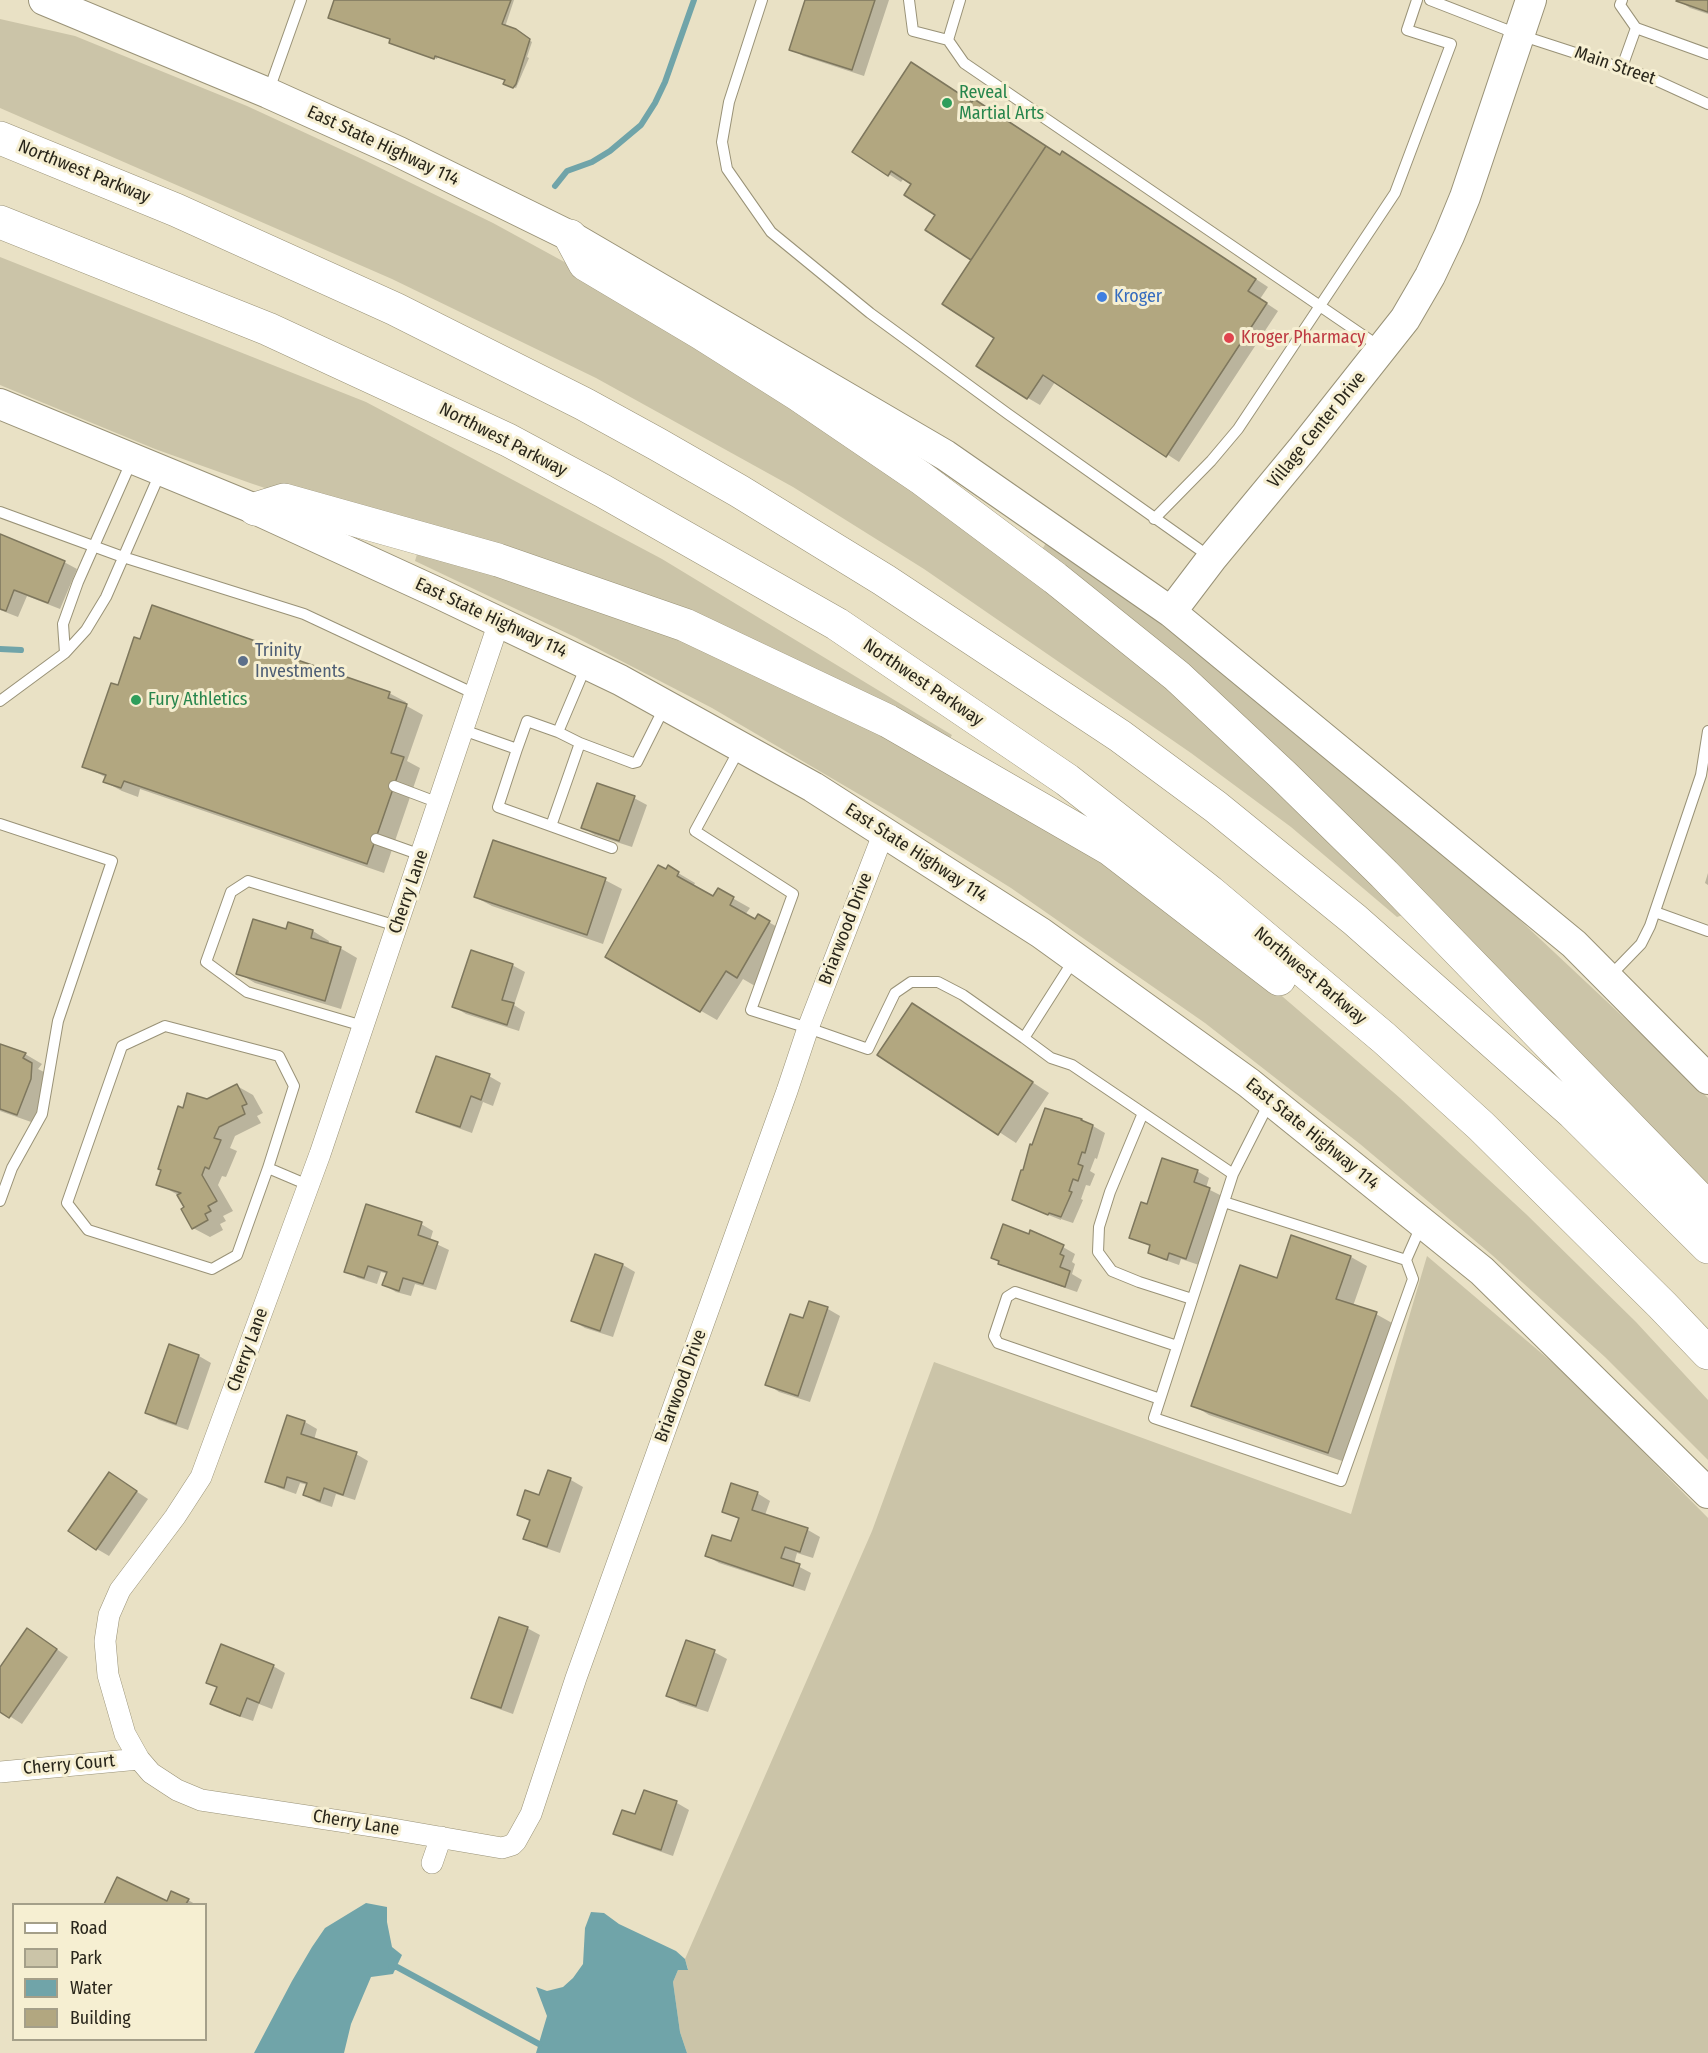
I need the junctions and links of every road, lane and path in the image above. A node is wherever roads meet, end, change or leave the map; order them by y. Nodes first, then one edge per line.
1 (44, 0) edge
2 (301, 0) edge
3 (762, 0) edge
4 (909, 0) edge
5 (960, 0) edge
6 (1417, 0) edge
7 (1430, 0) edge
8 (1531, 0) edge
9 (1622, 0) edge
10 (1636, 28) junction
11 (1520, 35) junction
12 (948, 40) junction
13 (1708, 54) edge
14 (1622, 67) junction
15 (268, 93) junction
16 (1708, 104) edge
17 (0, 138) edge
18 (0, 222) edge
19 (570, 236) junction
20 (1321, 306) junction
21 (1382, 348) junction
22 (0, 404) edge
23 (132, 459) junction
24 (162, 471) junction
25 (255, 509) junction
26 (0, 512) edge
27 (1154, 519) junction
28 (94, 546) junction
29 (123, 557) junction
30 (1212, 558) junction
31 (1171, 612) junction
32 (499, 622) junction
33 (65, 652) junction
34 (587, 664) junction
35 (475, 694) junction
36 (0, 701) edge
37 (666, 705) junction
38 (463, 730) junction
39 (1708, 731) edge
40 (558, 732) junction
41 (580, 743) junction
42 (741, 747) junction
43 (517, 749) junction
44 (394, 786) dead end
45 (439, 803) junction
46 (0, 824) edge
47 (551, 826) junction
48 (884, 832) junction
49 (376, 839) dead end
50 (612, 848) dead end
51 (421, 855) junction
52 (1655, 912) junction
53 (397, 926) junction
54 (1708, 931) edge
55 (1075, 958) junction
56 (1608, 978) junction
57 (363, 1026) junction
58 (808, 1028) junction
59 (1024, 1038) junction
60 (1384, 1038) junction
61 (1708, 1079) edge
62 (1271, 1100) junction
63 (1143, 1113) junction
64 (268, 1168) junction
65 (1233, 1174) junction
66 (3, 1182) edge
67 (308, 1185) junction
68 (0, 1201) edge
69 (1224, 1202) junction
70 (1708, 1208) edge
71 (1423, 1223) junction
72 (1708, 1247) edge
73 (1407, 1260) junction
74 (1192, 1299) junction
75 (1177, 1346) junction
76 (1708, 1353) edge
77 (1160, 1399) junction
78 (1708, 1493) edge
79 (139, 1759) junction
80 (0, 1772) edge
81 (441, 1837) junction
82 (432, 1863) dead end

1 - 15 main road, East State Highway 114
2 - 15 lane
3 - 27 lane
4 - 12 lane
5 - 12 lane
6 - 20 lane
7 - 11 lane, Main Street
8 - 11 main road, Village Center Drive
9 - 10 lane
10 - 13 lane
10 - 14 lane
11 - 14 lane, Main Street
11 - 21 main road, Village Center Drive
12 - 20 lane
14 - 16 lane, Main Street
15 - 19 main road, East State Highway 114
17 - 72 highway, Northwest Parkway
18 - 60 highway, Northwest Parkway
19 - 31 main road, East State Highway 114
19 - 70 highway
20 - 21 lane
20 - 27 lane
21 - 30 main road, Village Center Drive
22 - 23 main road, East State Highway 114
23 - 24 main road, East State Highway 114
23 - 28 lane
24 - 25 main road, East State Highway 114
24 - 29 lane
25 - 32 main road, East State Highway 114
25 - 60 highway
26 - 28 lane
27 - 30 lane
28 - 29 lane
28 - 33 lane
29 - 33 lane
29 - 35 lane
30 - 31 main road, Village Center Drive
31 - 56 main road, East State Highway 114
32 - 34 main road, East State Highway 114
32 - 35 street, Cherry Lane
33 - 36 lane
34 - 37 main road, East State Highway 114
34 - 40 lane
35 - 38 street, Cherry Lane
37 - 41 lane
37 - 42 main road, East State Highway 114
38 - 43 lane
38 - 45 street, Cherry Lane
39 - 52 lane
40 - 41 lane
40 - 43 lane
41 - 47 lane
42 - 48 main road, East State Highway 114
42 - 58 lane
43 - 47 lane
44 - 45 lane
45 - 51 street, Cherry Lane
46 - 66 lane
47 - 50 lane
48 - 55 main road, East State Highway 114
48 - 58 street, Briarwood Drive
49 - 51 lane
51 - 53 street, Cherry Lane
52 - 54 lane
52 - 56 lane
53 - 57 street, Cherry Lane
53 - 57 lane
55 - 59 lane
55 - 62 main road, East State Highway 114
56 - 61 main road, East State Highway 114
57 - 67 street, Cherry Lane
58 - 59 lane
58 - 81 street, Briarwood Drive
59 - 63 lane
60 - 76 highway, Northwest Parkway
62 - 65 lane
62 - 71 main road, East State Highway 114
63 - 65 lane
63 - 74 lane
64 - 64 lane
64 - 67 lane
65 - 69 lane
66 - 68 lane
67 - 79 street, Cherry Lane
69 - 73 lane
69 - 74 lane
71 - 73 lane
71 - 78 main road, East State Highway 114
73 - 77 lane
74 - 75 lane
75 - 77 lane
75 - 77 lane
79 - 80 street, Cherry Court
79 - 81 street, Cherry Lane
81 - 82 street

